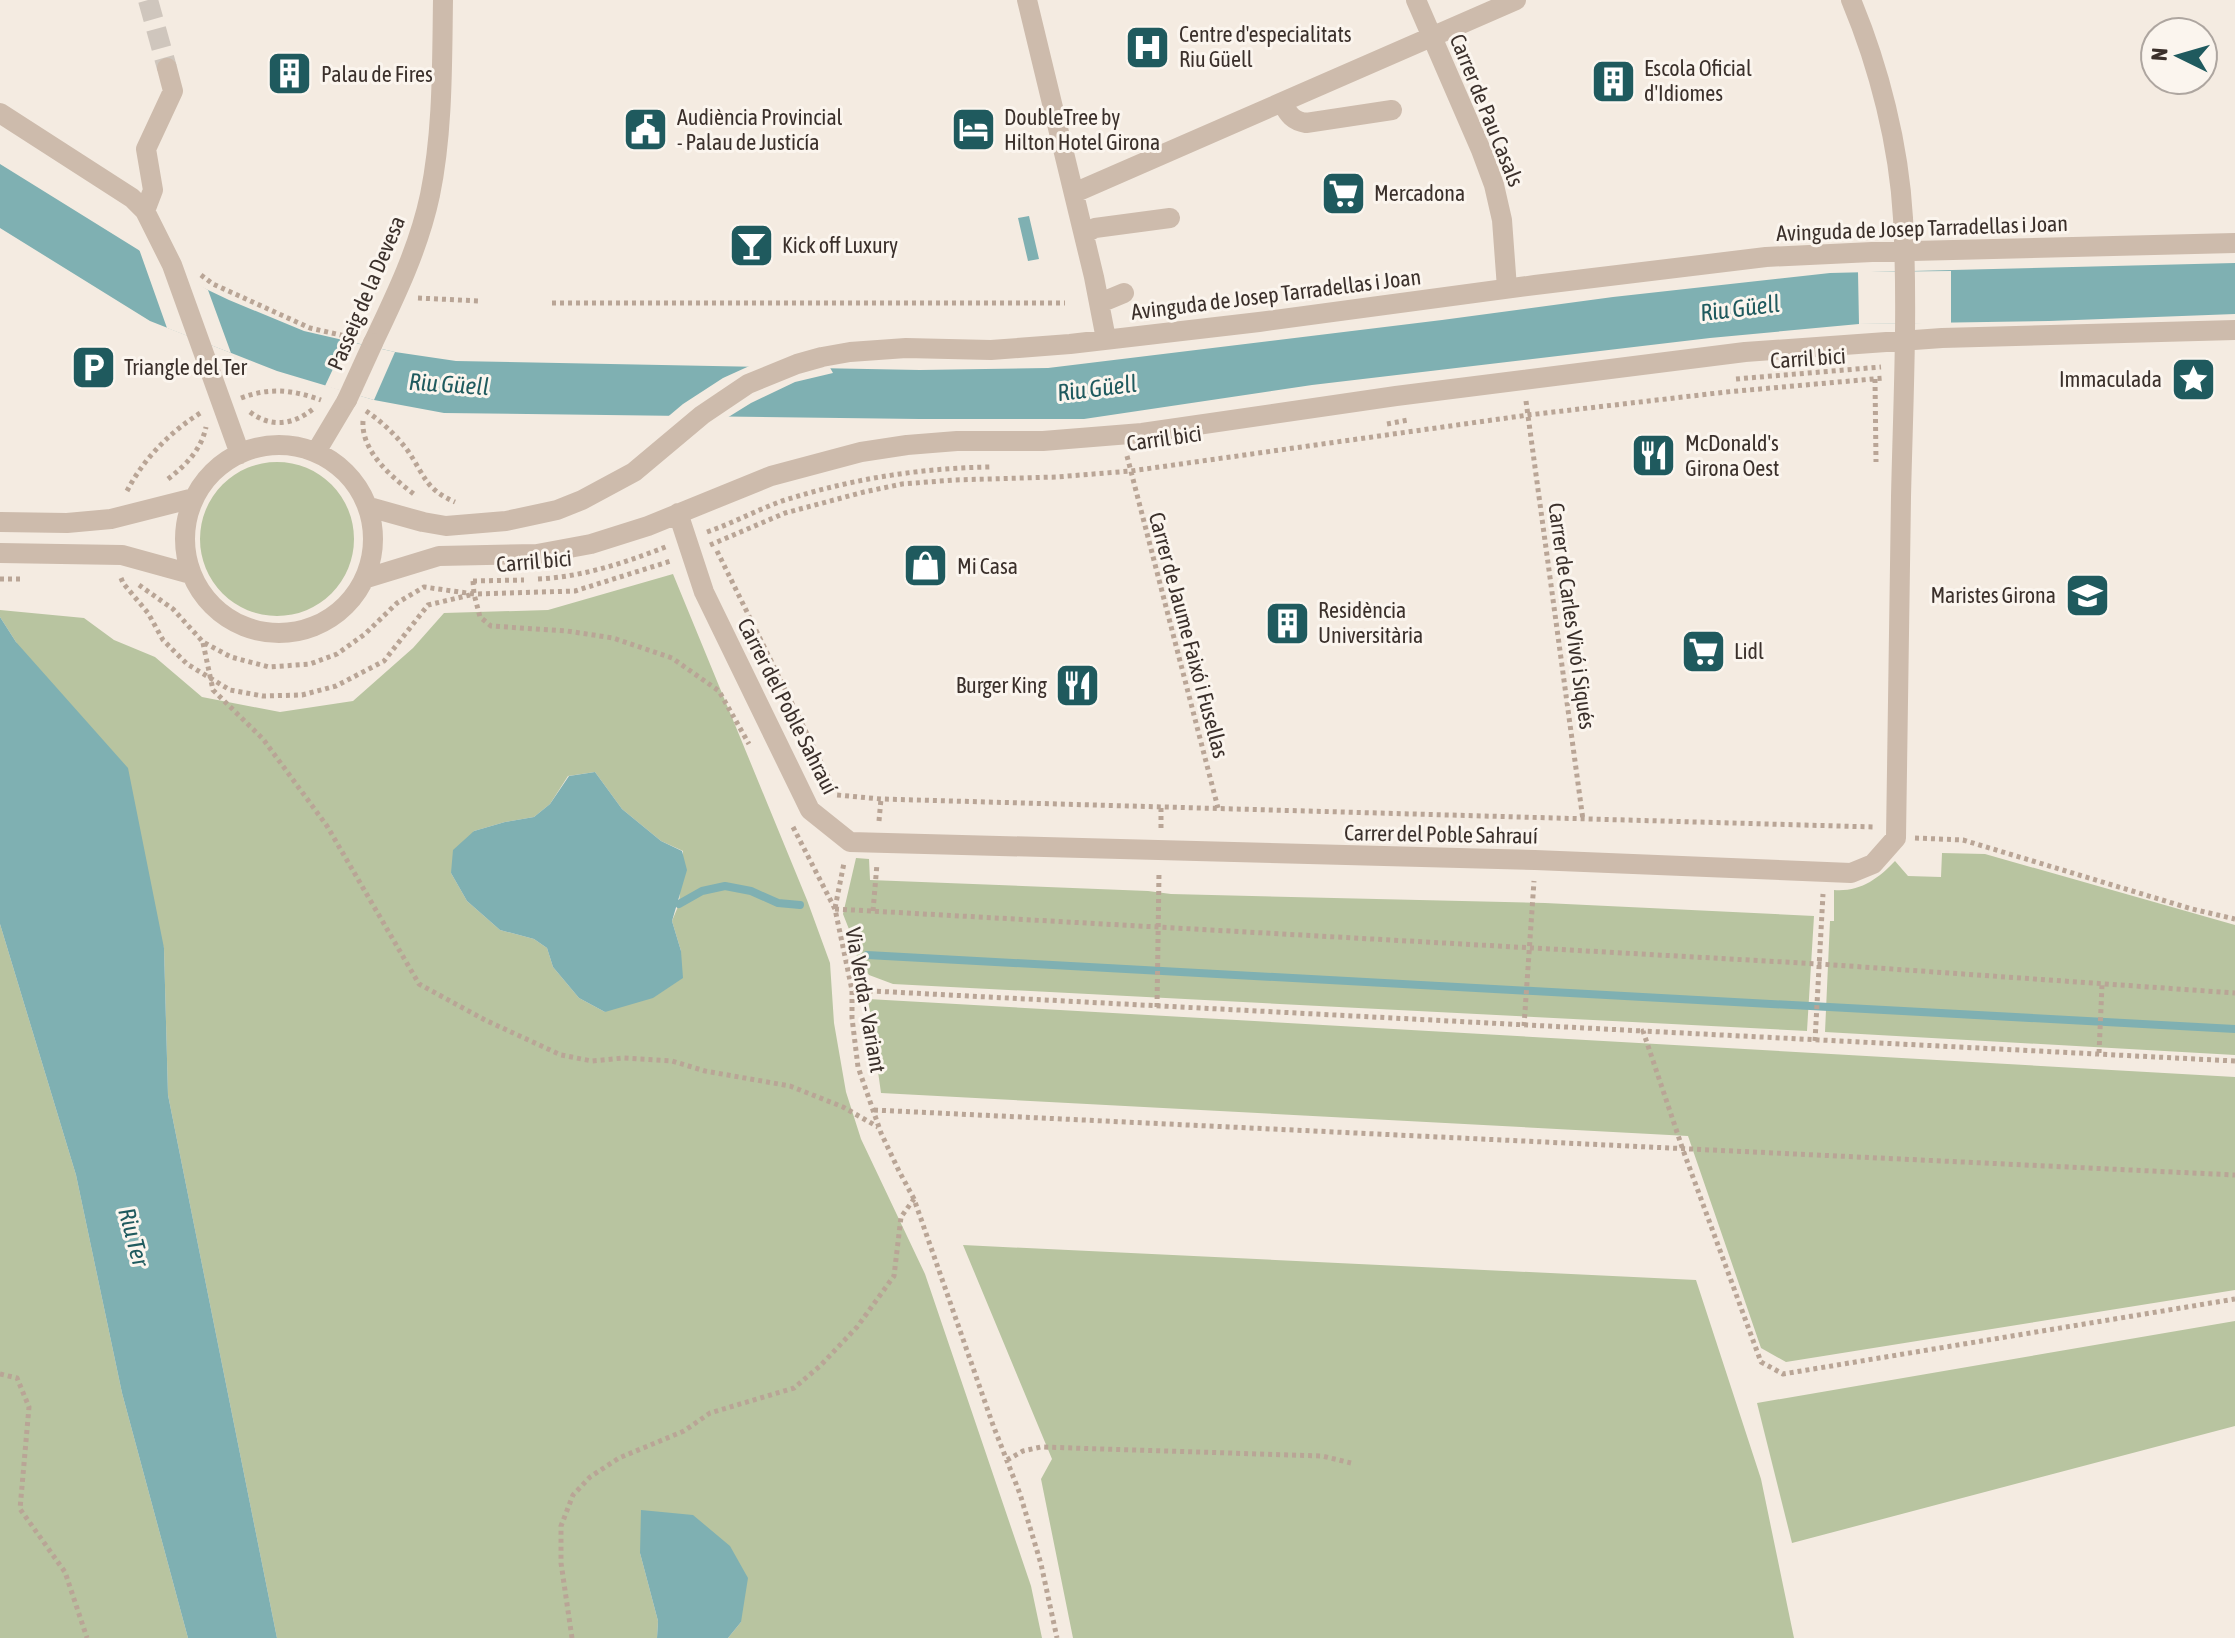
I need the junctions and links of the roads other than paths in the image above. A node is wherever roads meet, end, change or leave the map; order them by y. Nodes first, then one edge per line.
1 (443, 0) edge
2 (1027, 0) edge
3 (1416, 0) edge
4 (1516, 0) edge
5 (1851, 0) edge
6 (1432, 38) junction
7 (167, 68) tunnel mouth
8 (1282, 103) junction
9 (1392, 110) dead end
10 (0, 113) edge
11 (1074, 193) junction
12 (145, 211) junction
13 (1170, 218) dead end
14 (1084, 234) junction
15 (2235, 243) edge
16 (1903, 260) junction
17 (1507, 288) junction
18 (1124, 293) dead end
19 (1100, 303) junction
20 (2235, 330) edge
21 (1904, 334) junction
22 (1106, 339) junction
23 (316, 452) junction
24 (240, 454) junction
25 (194, 498) junction
26 (369, 507) junction
27 (678, 513) junction
28 (0, 522) edge
29 (0, 553) edge
30 (191, 574) junction
31 (367, 578) junction

1 - 23 street, Passeig de la Devesa, bridge
2 - 11 street
3 - 6 street, Carrer de Pau Casals
4 - 6 street
5 - 16 street
6 - 8 street
6 - 17 street, Carrer de Pau Casals
7 - 12 street
8 - 9 street
8 - 11 street
10 - 12 street
11 - 14 street
12 - 24 street
13 - 14 street
14 - 19 street
15 - 16 street, Avinguda de Josep Tarradellas i Joan
16 - 17 street, Avinguda de Josep Tarradellas i Joan
16 - 21 street
17 - 22 street, Avinguda de Josep Tarradellas i Joan
18 - 19 street
19 - 22 street
20 - 21 street
21 - 27 street
21 - 27 street, Carrer del Poble Sahrauí
22 - 26 street, Avinguda de Josep Tarradellas i Joan
23 - 24 street
23 - 26 street
24 - 25 street
25 - 28 street
25 - 30 street
26 - 31 street
27 - 31 street
29 - 30 street
30 - 31 street

